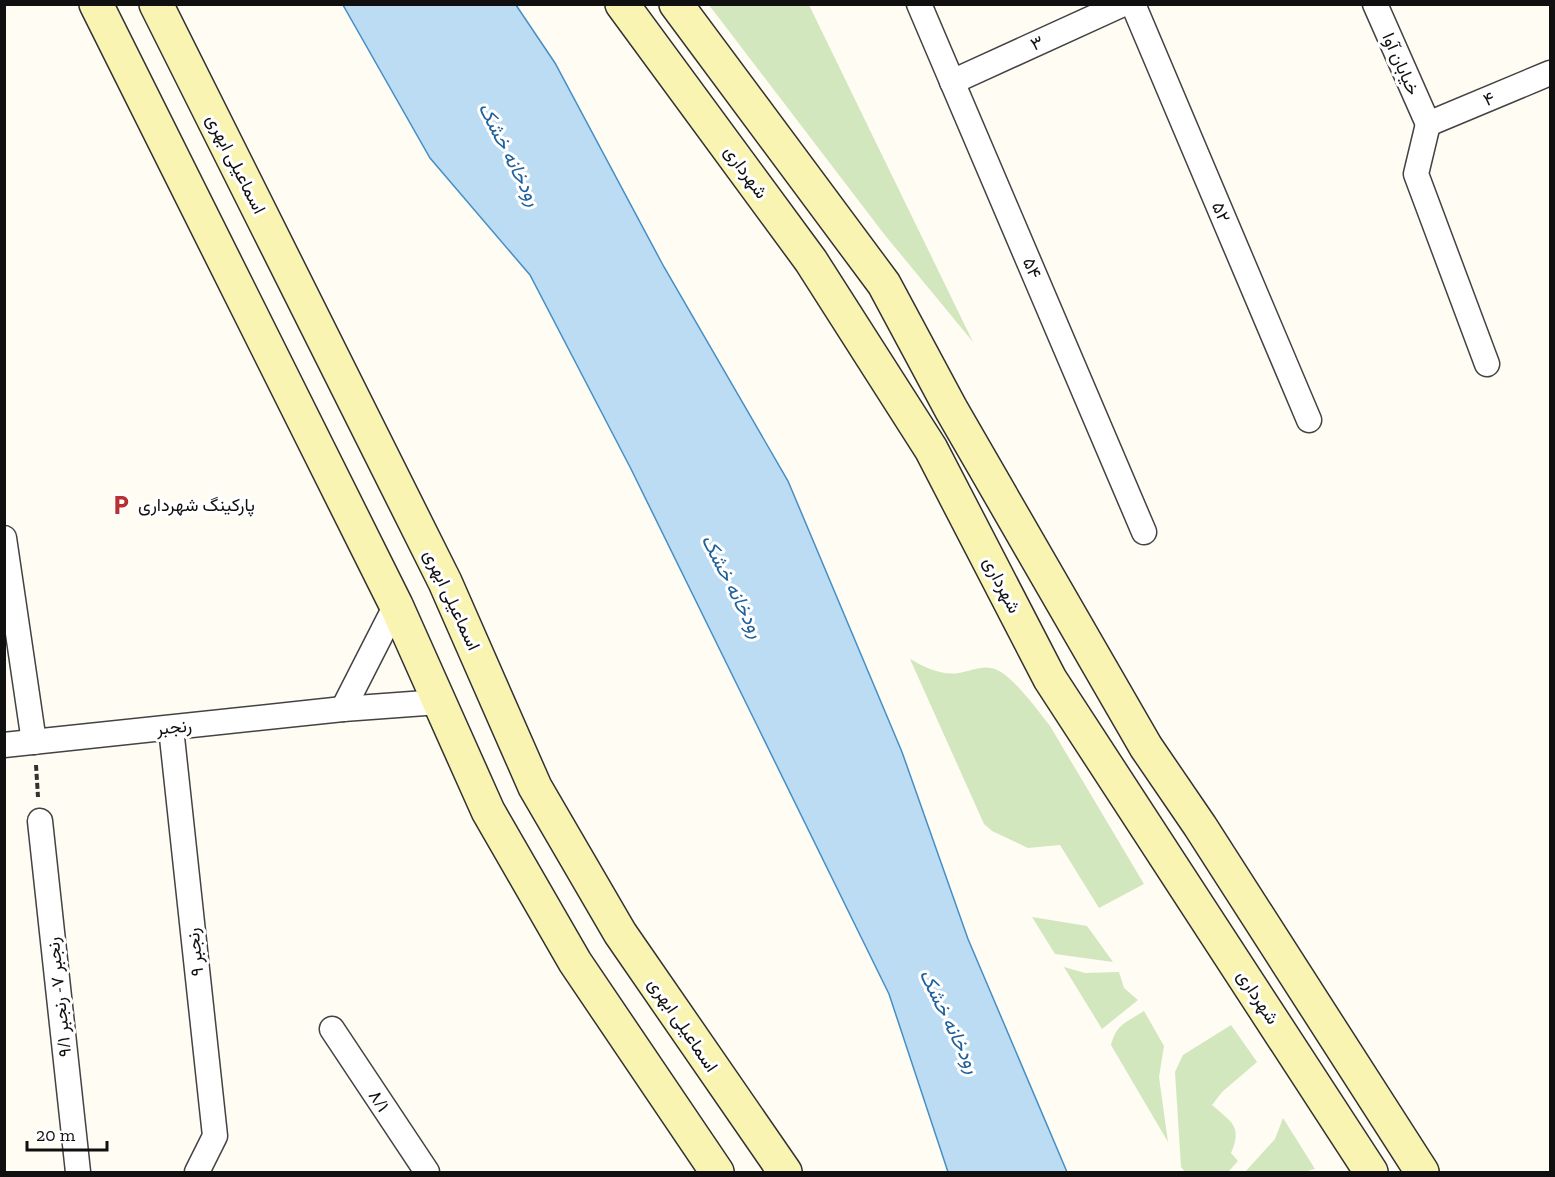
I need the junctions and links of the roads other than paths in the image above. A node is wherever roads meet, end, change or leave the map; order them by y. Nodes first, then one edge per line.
1 (96, 4) edge
2 (156, 4) edge
3 (622, 4) edge
4 (676, 4) edge
5 (919, 4) edge
6 (1123, 4) edge
7 (1133, 4) edge
8 (1375, 4) edge
9 (1551, 73) edge
10 (952, 82) junction
11 (1428, 124) junction
12 (1487, 364) dead end
13 (1309, 420) dead end
14 (1144, 532) dead end
15 (4, 538) edge
16 (396, 605) junction
17 (439, 702) junction
18 (343, 709) junction
19 (171, 728) junction
20 (34, 742) junction
21 (4, 745) edge
22 (40, 821) road end
23 (332, 1029) dead end
24 (78, 1173) edge
25 (198, 1173) edge
26 (427, 1173) edge
27 (717, 1173) edge
28 (784, 1173) edge
29 (1371, 1173) edge
30 (1422, 1173) edge

1 - 16 street
2 - 28 street, اسماعیلی ابهری
3 - 29 street, شهرداری
4 - 30 street
5 - 10 street, ۵۴
6 - 10 street, ۳
7 - 13 street, ۵۲
8 - 11 street, خیابان آوا
9 - 11 street, ۴
10 - 14 street, ۵۴
11 - 12 street
15 - 20 street
16 - 17 street
16 - 18 street
17 - 18 street, رنجبر
17 - 27 street
18 - 19 street, رنجبر
19 - 20 street, رنجبر
19 - 25 street, رنجبر ۹
20 - 21 street, رنجبر
22 - 24 street, رنجبر ۷- رنجبر ۹/۱
23 - 26 street, ۸/۱

